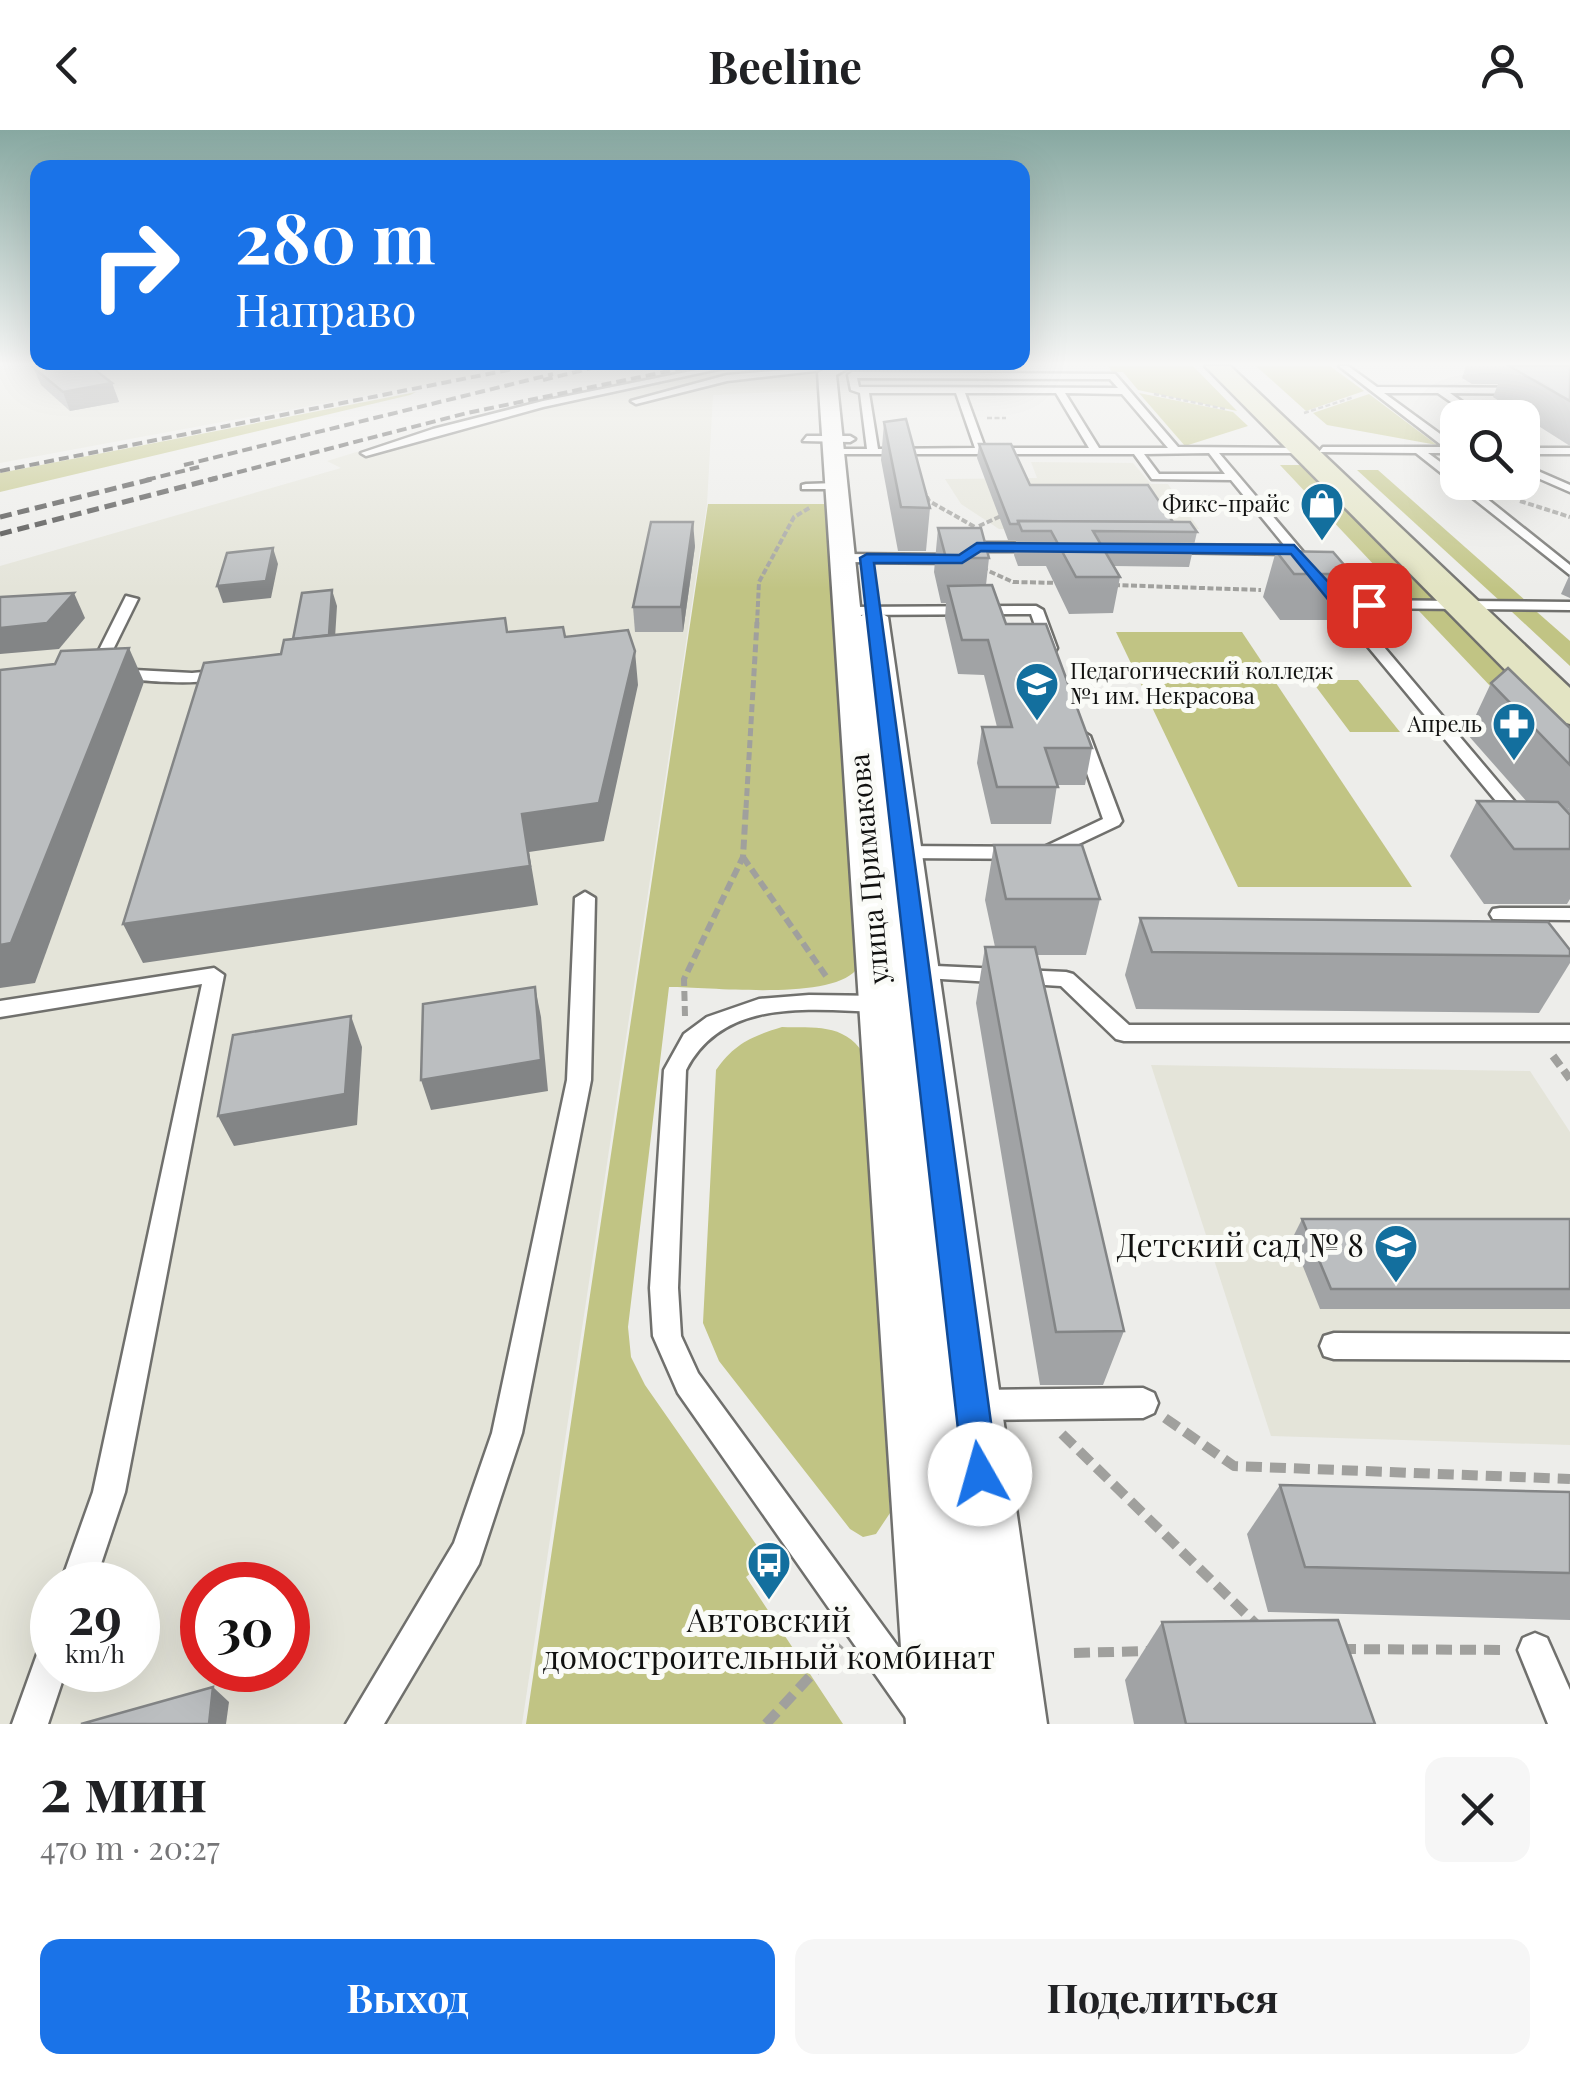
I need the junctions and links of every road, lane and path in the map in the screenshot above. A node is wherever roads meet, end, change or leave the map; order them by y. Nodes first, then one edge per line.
1 (412, 440) edge
2 (834, 440) edge
3 (844, 440) edge
4 (977, 440) edge
5 (1090, 440) edge
6 (1167, 440) edge
7 (1302, 440) edge
8 (1304, 440) edge
9 (1313, 450) junction
10 (1418, 450) junction
11 (1440, 450) edge
12 (1540, 450) edge
13 (981, 451) junction
14 (1096, 451) junction
15 (1137, 451) junction
16 (1176, 451) junction
17 (1212, 451) junction
18 (1570, 452) edge
19 (366, 453) dead end
20 (836, 459) junction
21 (1440, 467) edge
22 (1540, 475) edge
23 (1233, 477) junction
24 (1540, 479) edge
25 (1548, 479) junction
26 (921, 486) edge
27 (1570, 489) edge
28 (1482, 500) edge
29 (975, 527) edge
30 (1056, 548) edge
31 (1156, 548) edge
32 (1294, 550) junction
33 (855, 558) junction
34 (981, 568) edge
35 (1570, 571) edge
36 (1070, 584) edge
37 (1107, 585) edge
38 (1261, 590) joint
39 (1328, 590) junction
40 (131, 599) dead end
41 (1341, 604) junction
42 (1475, 606) junction
43 (1570, 606) edge
44 (860, 611) junction
45 (1056, 666) edge
46 (249, 671) edge
47 (96, 672) junction
48 (76, 674) edge
49 (1570, 683) edge
50 (1570, 712) edge
51 (1076, 720) edge
52 (1528, 829) edge
53 (886, 852) junction
54 (744, 857) junction
55 (585, 898) dead end
56 (1500, 914) dead end
57 (1570, 914) edge
58 (683, 985) dead end
59 (889, 991) junction
60 (0, 1008) edge
61 (1570, 1033) edge
62 (1334, 1346) dead end
63 (1570, 1347) edge
64 (1143, 1402) joint
65 (915, 1405) junction
66 (972, 1405) junction
67 (1059, 1430) dead end
68 (1570, 1479) edge
69 (85, 1562) edge
70 (1272, 1640) edge
71 (1320, 1649) edge
72 (1535, 1650) joint
73 (1168, 1651) edge
74 (1074, 1653) dead end
75 (822, 1661) dead end
76 (41, 1692) edge
77 (30, 1724) edge
78 (364, 1724) edge
79 (766, 1724) edge
80 (932, 1724) edge
81 (942, 1724) edge
82 (1012, 1724) edge
83 (1566, 1724) edge

1 - 19 lane
2 - 20 street, улица Примакова
3 - 20 lane
4 - 13 lane
5 - 14 lane
6 - 16 lane
7 - 9 main road
8 - 9 main road
9 - 10 lane
9 - 17 lane
9 - 42 main road
10 - 11 lane
10 - 21 lane
12 - 18 lane
13 - 14 lane
13 - 20 lane
14 - 15 lane
15 - 16 lane
15 - 23 lane
16 - 17 lane
17 - 23 lane
20 - 33 street, улица Примакова
20 - 54 path
22 - 25 lane
23 - 32 lane
24 - 25 lane
25 - 27 lane
26 - 29 path
28 - 35 lane
30 - 33 lane
31 - 32 lane
32 - 39 lane
33 - 44 street, улица Примакова
34 - 36 path
37 - 38 path
38 - 39 lane
39 - 41 lane
40 - 47 lane
41 - 42 lane
41 - 52 lane
42 - 43 lane
42 - 49 main road
42 - 50 main road
44 - 45 lane
44 - 53 street, улица Примакова
46 - 47 lane
47 - 48 lane
51 - 53 lane
53 - 59 street, улица Примакова
54 - 58 path
54 - 59 path
55 - 78 lane
56 - 57 lane
59 - 61 lane
59 - 65 street, улица Примакова
59 - 66 street, улица Примакова
59 - 80 lane
60 - 69 lane
62 - 63 lane
64 - 66 lane
64 - 68 path
65 - 66 lane
65 - 81 street, улица Примакова
66 - 82 street, улица Примакова
67 - 70 path
71 - 72 path
72 - 83 lane
73 - 74 path
75 - 79 path
76 - 77 lane

